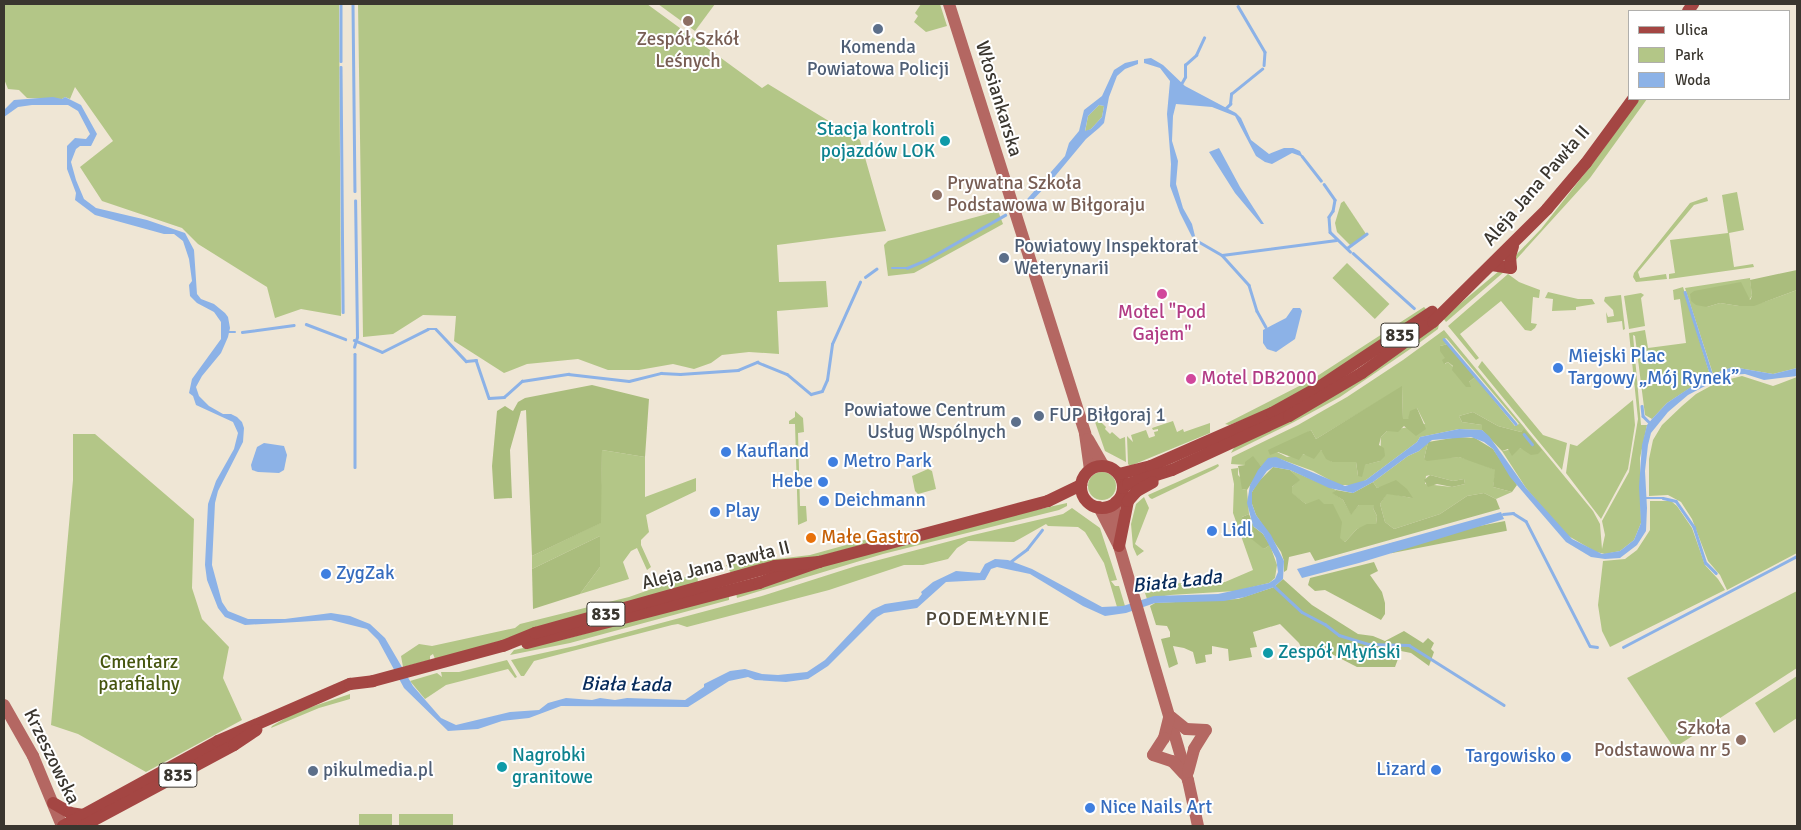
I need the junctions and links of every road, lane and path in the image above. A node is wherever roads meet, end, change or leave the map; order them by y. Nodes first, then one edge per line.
1 (949, 4) edge
2 (1632, 100) edge
3 (1462, 292) junction
4 (1086, 434) junction
5 (1102, 466) junction
6 (1090, 470) junction
7 (1166, 472) junction
8 (1119, 474) junction
9 (1081, 485) junction
10 (1123, 488) junction
11 (1084, 498) junction
12 (1048, 501) junction
13 (1116, 502) junction
14 (1099, 507) junction
15 (1119, 546) junction
16 (4, 705) edge
17 (1169, 715) junction
18 (1188, 780) junction
19 (53, 803) junction
20 (84, 820) edge
21 (62, 826) edge
22 (1198, 826) edge

1 - 4 street, Włosiankarska
2 - 3 main road, Aleja Jana Pawła II / 835
3 - 7 main road, Aleja Jana Pawła II / 835
3 - 8 main road, Aleja Jana Pawła II / 835
4 - 5 street, Włosiankarska
4 - 6 street, Włosiankarska
5 - 6 main road
5 - 8 main road
6 - 9 main road
7 - 10 main road, Aleja Jana Pawła II / 835
7 - 15 main road
8 - 10 main road
9 - 11 main road
9 - 12 main road, Aleja Jana Pawła II / 835
10 - 13 main road
11 - 12 main road, Aleja Jana Pawła II / 835
11 - 14 main road
12 - 20 main road, Aleja Jana Pawła II / 835
13 - 14 main road
13 - 15 street
14 - 15 street
15 - 17 street
16 - 19 street, Krzeszowska
17 - 18 street
17 - 18 street
17 - 18 street
18 - 22 street
19 - 20 main road
19 - 21 street, Krzeszowska
20 - 21 main road, Aleja Jana Pawła II / 835

